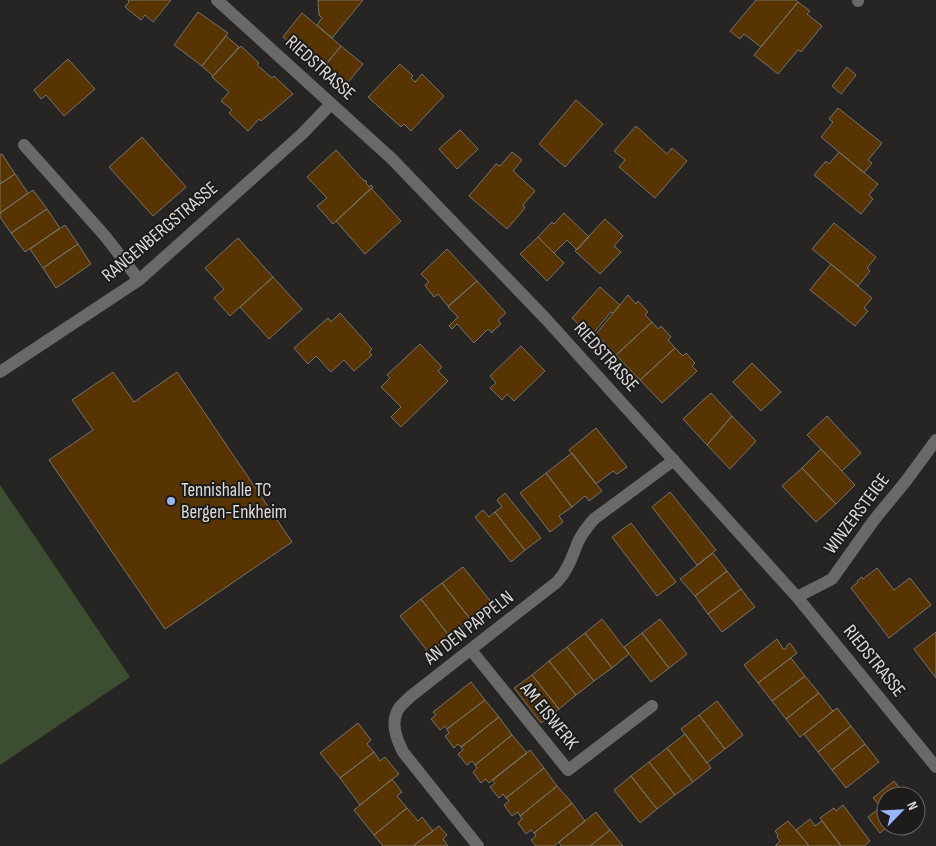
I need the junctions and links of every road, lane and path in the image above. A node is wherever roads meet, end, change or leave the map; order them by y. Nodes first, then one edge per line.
1 (217, 0) edge
2 (331, 104) junction
3 (24, 145) dead end
4 (139, 280) junction
5 (0, 372) edge
6 (936, 440) edge
7 (674, 460) junction
8 (797, 597) junction
9 (471, 650) junction
10 (652, 706) dead end
11 (936, 767) edge
12 (478, 846) edge

1 - 2 street, RIEDSTRASSE
2 - 4 street, RANGENBERGSTRASSE
2 - 7 street, RIEDSTRASSE
3 - 4 street
4 - 5 street, RANGENBERGSTRASSE
6 - 8 street, WINZERSTEIGE
7 - 8 street, RIEDSTRASSE
7 - 9 street, AN DEN PAPPELN
8 - 11 street, RIEDSTRASSE
9 - 10 street, AM EISWERK
9 - 12 street, AN DEN PAPPELN

